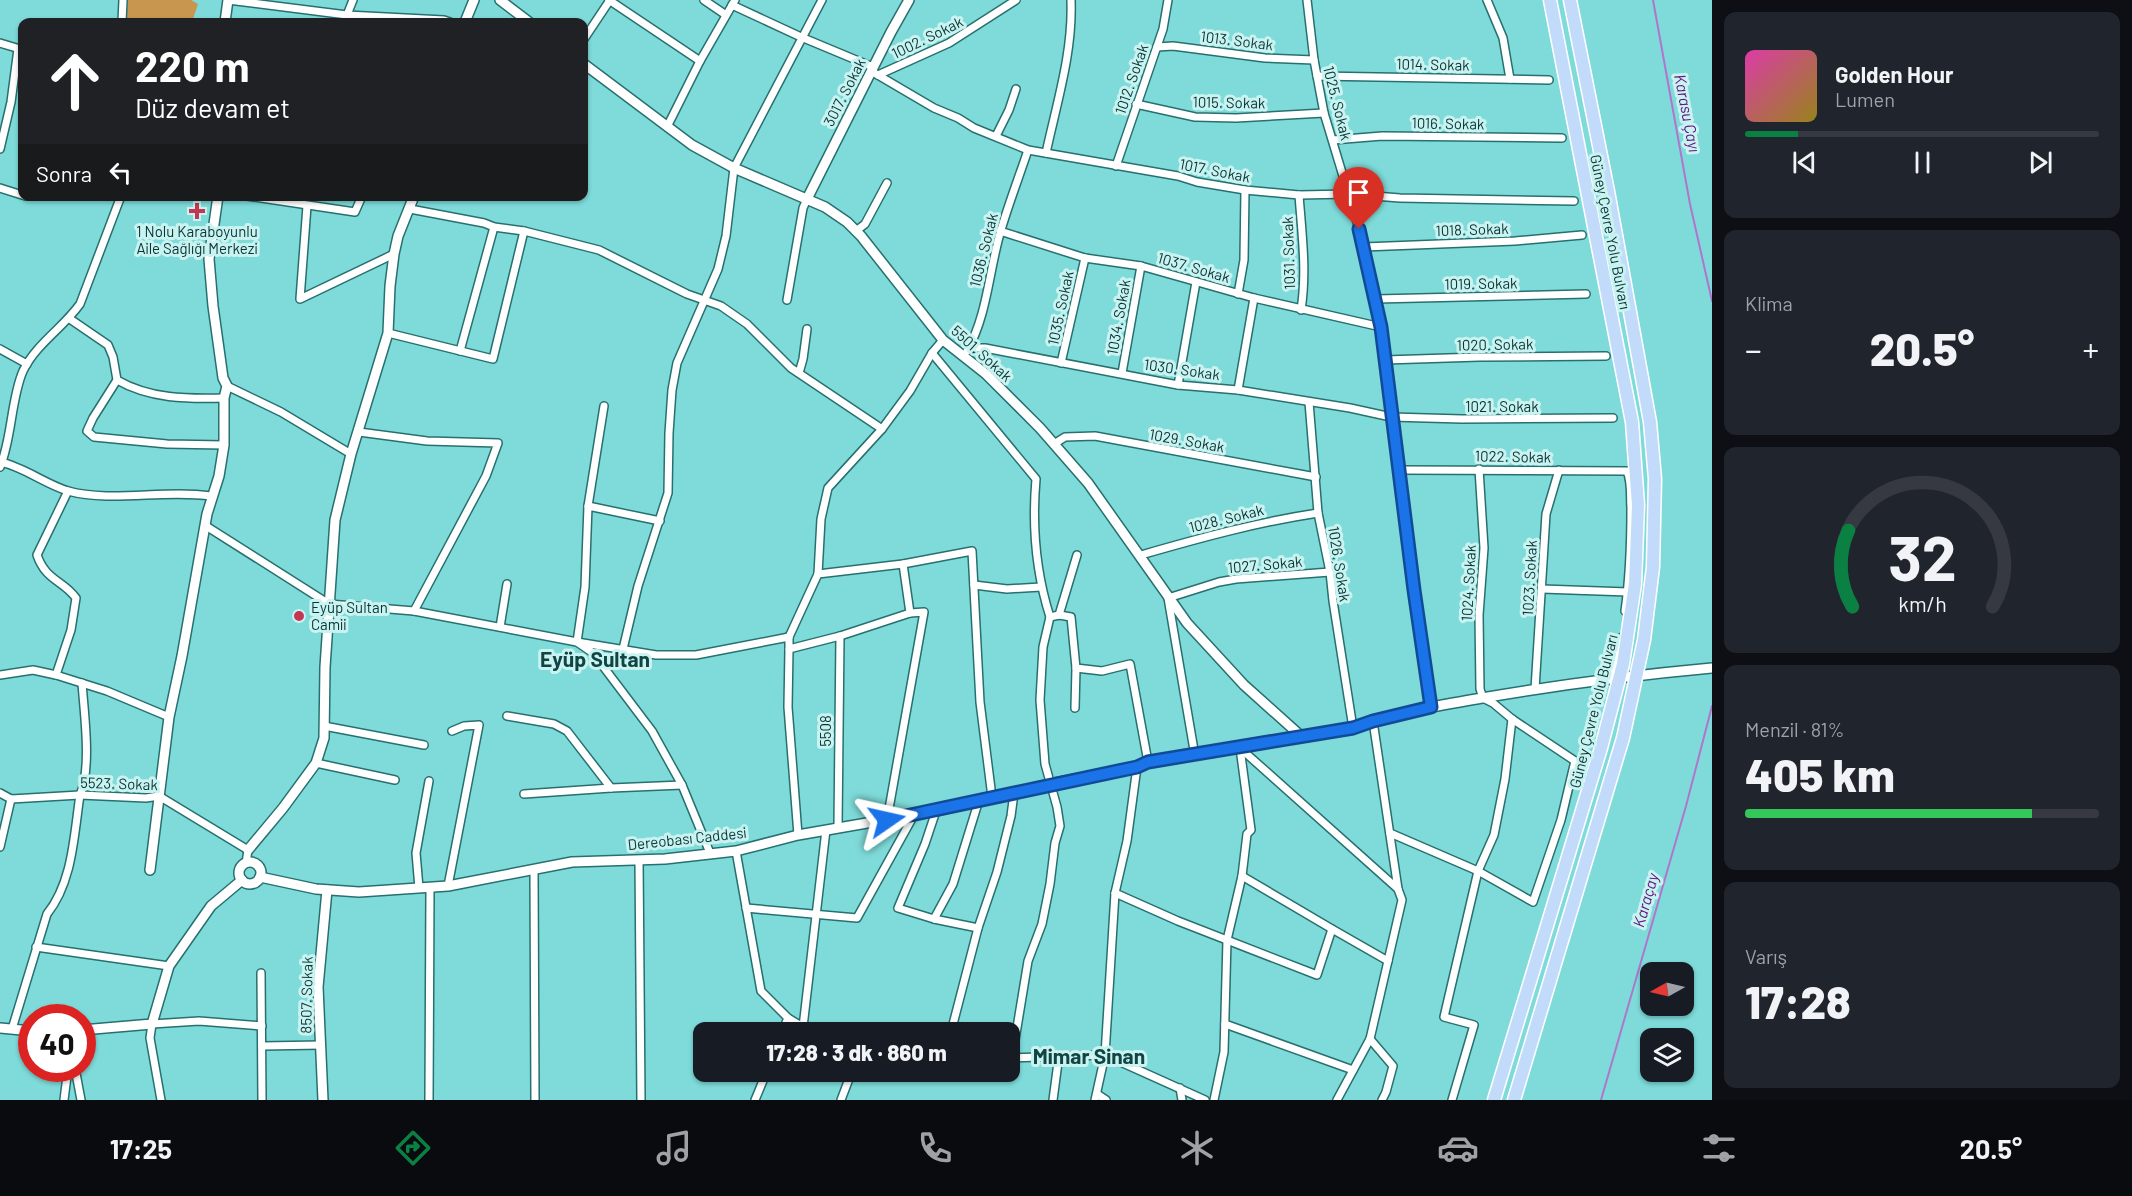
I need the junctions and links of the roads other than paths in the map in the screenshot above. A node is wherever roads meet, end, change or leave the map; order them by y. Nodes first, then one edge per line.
1 (123, 0) edge
2 (228, 0) edge
3 (353, 0) edge
4 (474, 0) edge
5 (500, 0) edge
6 (609, 0) edge
7 (704, 0) edge
8 (822, 0) edge
9 (909, 0) edge
10 (1016, 0) edge
11 (1071, 0) edge
12 (1168, 0) edge
13 (1308, 0) edge
14 (1487, 0) edge
15 (1550, 0) edge
16 (1570, 0) edge
17 (733, 2) edge
18 (347, 15) junction
19 (726, 15) junction
20 (122, 18) edge
21 (226, 18) edge
22 (346, 18) edge
23 (405, 18) edge
24 (467, 18) edge
25 (525, 18) edge
26 (588, 33) edge
27 (801, 37) junction
28 (0, 43) edge
29 (1157, 47) junction
30 (18, 48) edge
31 (1314, 60) junction
32 (18, 61) edge
33 (700, 61) junction
34 (588, 66) edge
35 (874, 71) junction
36 (1317, 76) junction
37 (1510, 79) junction
38 (1549, 80) dead end
39 (1016, 89) dead end
40 (1136, 104) junction
41 (1324, 113) junction
42 (667, 127) junction
43 (996, 136) junction
44 (1562, 138) dead end
45 (1333, 140) junction
46 (0, 149) edge
47 (1028, 150) junction
48 (1046, 153) junction
49 (1116, 166) junction
50 (734, 168) junction
51 (887, 183) dead end
52 (0, 188) edge
53 (1245, 190) junction
54 (18, 194) edge
55 (1349, 194) junction
56 (1299, 195) junction
57 (807, 199) junction
58 (119, 201) edge
59 (217, 201) edge
60 (277, 201) edge
61 (360, 201) edge
62 (412, 201) edge
63 (1574, 201) dead end
64 (307, 206) junction
65 (410, 208) junction
66 (494, 226) junction
67 (524, 231) junction
68 (856, 231) junction
69 (1000, 231) junction
70 (1582, 235) dead end
71 (1364, 247) junction
72 (394, 254) junction
73 (1085, 258) junction
74 (1141, 266) junction
75 (1196, 282) junction
76 (1238, 294) junction
77 (1586, 294) dead end
78 (1254, 298) junction
79 (1376, 299) junction
80 (705, 300) junction
81 (787, 300) dead end
82 (1301, 310) junction
83 (70, 319) junction
84 (1381, 327) junction
85 (807, 329) dead end
86 (388, 333) junction
87 (943, 340) junction
88 (0, 349) edge
89 (460, 351) junction
90 (932, 352) junction
91 (966, 352) junction
92 (1606, 356) dead end
93 (1385, 360) junction
94 (1062, 363) junction
95 (27, 364) junction
96 (799, 373) junction
97 (1122, 373) junction
98 (117, 380) junction
99 (1178, 385) junction
100 (226, 386) junction
101 (1238, 390) junction
102 (224, 398) junction
103 (1309, 402) junction
104 (604, 406) dead end
105 (1391, 417) junction
106 (1613, 418) dead end
107 (882, 429) junction
108 (358, 432) junction
109 (1054, 444) junction
110 (224, 445) junction
111 (351, 454) junction
112 (1, 464) edge
113 (1479, 469) junction
114 (1399, 470) junction
115 (1559, 470) junction
116 (1316, 477) junction
117 (68, 491) junction
118 (211, 496) junction
119 (588, 506) junction
120 (1318, 513) junction
121 (660, 521) junction
122 (206, 526) junction
123 (1077, 555) dead end
124 (1141, 555) junction
125 (903, 564) junction
126 (1330, 572) junction
127 (818, 574) junction
128 (507, 584) dead end
129 (974, 585) junction
130 (1041, 587) junction
131 (1542, 589) junction
132 (1628, 592) junction
133 (1168, 598) junction
134 (329, 604) junction
135 (414, 610) junction
136 (909, 613) junction
137 (1059, 615) junction
138 (1050, 616) junction
139 (500, 627) junction
140 (840, 636) junction
141 (789, 637) junction
142 (577, 642) junction
143 (623, 649) junction
144 (789, 649) junction
145 (1076, 668) junction
146 (1712, 668) edge
147 (1637, 674) junction
148 (0, 675) edge
149 (56, 675) junction
150 (1616, 677) junction
151 (82, 683) junction
152 (1535, 689) junction
153 (1482, 698) junction
154 (1431, 707) junction
155 (1075, 708) dead end
156 (507, 716) dead end
157 (169, 717) junction
158 (1512, 719) junction
159 (1373, 721) junction
160 (324, 726) junction
161 (1353, 728) junction
162 (452, 731) dead end
163 (1302, 737) junction
164 (424, 745) dead end
165 (1240, 748) junction
166 (1195, 756) junction
167 (1148, 762) junction
168 (316, 763) junction
169 (1137, 767) junction
170 (395, 780) dead end
171 (429, 781) dead end
172 (1050, 784) junction
173 (682, 785) junction
174 (611, 788) junction
175 (0, 793) edge
176 (1014, 793) junction
177 (525, 794) dead end
178 (80, 795) junction
179 (159, 795) junction
180 (992, 797) junction
181 (11, 799) junction
182 (979, 801) junction
183 (936, 811) junction
184 (914, 815) junction
185 (887, 820) junction
186 (838, 828) junction
187 (826, 830) junction
188 (1390, 833) junction
189 (798, 835) junction
190 (0, 848) edge
191 (248, 850) junction
192 (736, 851) junction
193 (710, 853) junction
194 (639, 860) junction
195 (246, 863) junction
196 (534, 868) junction
197 (150, 870) dead end
198 (1478, 871) junction
199 (1242, 876) junction
200 (260, 877) junction
201 (242, 880) junction
202 (448, 886) junction
203 (419, 888) junction
204 (430, 888) junction
205 (1398, 889) junction
206 (327, 890) junction
207 (1115, 893) junction
208 (746, 908) junction
209 (817, 914) junction
210 (934, 919) junction
211 (978, 928) junction
212 (1332, 929) junction
213 (1227, 940) junction
214 (36, 947) junction
215 (1388, 961) junction
216 (170, 966) junction
217 (261, 973) dead end
218 (788, 1018) junction
219 (786, 1022) edge
220 (795, 1022) edge
221 (804, 1022) edge
222 (954, 1022) edge
223 (1017, 1022) edge
224 (152, 1024) junction
225 (1225, 1024) junction
226 (262, 1026) junction
227 (0, 1028) edge
228 (12, 1029) junction
229 (96, 1029) edge
230 (18, 1030) edge
231 (1370, 1039) junction
232 (321, 1045) junction
233 (263, 1046) junction
234 (1059, 1055) junction
235 (1105, 1055) junction
236 (1020, 1057) edge
237 (1353, 1070) junction
238 (66, 1082) edge
239 (78, 1082) edge
240 (762, 1082) edge
241 (848, 1082) edge
242 (1180, 1088) junction
243 (1096, 1097) edge
244 (64, 1100) edge
245 (81, 1100) edge
246 (161, 1100) edge
247 (262, 1100) edge
248 (323, 1100) edge
249 (429, 1100) edge
250 (535, 1100) edge
251 (641, 1100) edge
252 (755, 1100) edge
253 (841, 1100) edge
254 (1053, 1100) edge
255 (1106, 1100) edge
256 (1182, 1100) edge
257 (1205, 1100) edge
258 (1214, 1100) edge
259 (1336, 1100) edge
260 (1382, 1100) edge
261 (1452, 1100) edge
262 (1494, 1100) edge
263 (1514, 1100) edge

1 - 20 street
2 - 18 street
2 - 21 street
3 - 18 street
4 - 24 street
5 - 25 street
6 - 26 street
6 - 33 street
7 - 19 street
8 - 27 street
9 - 35 street, 3017. Sokak
10 - 35 street, 1002. Sokak
11 - 48 street
12 - 29 street, 1012. Sokak
13 - 31 street, 1025. Sokak
14 - 37 street
15 - 150 highway, Güney Çevre Yolu Bulvarı
16 - 147 highway, Güney Çevre Yolu Bulvarı
17 - 19 street
17 - 27 street, 1017. Sokak
18 - 22 street
18 - 23 street
19 - 33 street
27 - 35 street, 1017. Sokak
27 - 50 street
28 - 30 street
29 - 31 street, 1013. Sokak
29 - 40 street, 1012. Sokak
31 - 36 street, 1025. Sokak
32 - 46 street
33 - 42 street
34 - 42 street, 5501. Sokak
35 - 43 street, 1017. Sokak
35 - 57 street, 3017. Sokak
36 - 37 street, 1014. Sokak
36 - 41 street, 1025. Sokak
37 - 38 street, 1014. Sokak
39 - 43 street
40 - 41 street, 1015. Sokak
40 - 49 street, 1012. Sokak
41 - 45 street, 1025. Sokak
42 - 50 street, 5501. Sokak
43 - 47 street, 1017. Sokak
44 - 45 street, 1016. Sokak
45 - 55 street, 1025. Sokak
47 - 48 street, 1017. Sokak
47 - 69 street, 1036. Sokak
48 - 49 street, 1017. Sokak
49 - 53 street, 1017. Sokak
50 - 57 street, 5501. Sokak
50 - 80 street
51 - 68 street
52 - 54 street
53 - 56 street, 1017. Sokak
53 - 76 street
55 - 56 street, 1017. Sokak
55 - 63 street, 1017. Sokak
55 - 71 street, 1025. Sokak
56 - 82 street, 1031. Sokak
57 - 68 street, 5501. Sokak
57 - 81 street
58 - 83 street
59 - 100 street
60 - 64 street
61 - 64 street
62 - 65 street
64 - 72 street
65 - 66 street
65 - 72 street
66 - 67 street
66 - 89 street
67 - 80 street
67 - 89 street
68 - 87 street, 5501. Sokak
69 - 73 street, 1037. Sokak
69 - 91 street, 1036. Sokak
70 - 71 street, 1018. Sokak
71 - 79 street, 1025. Sokak
72 - 86 street
73 - 74 street, 1037. Sokak
73 - 94 street, 1035. Sokak
74 - 75 street, 1037. Sokak
74 - 97 street, 1034. Sokak
75 - 76 street, 1037. Sokak
75 - 99 street
76 - 78 street, 1037. Sokak
77 - 79 street, 1019. Sokak
78 - 82 street, 1037. Sokak
78 - 101 street
79 - 84 street, 1025. Sokak
80 - 96 street
80 - 121 street
82 - 84 street, 1037. Sokak
83 - 95 street
83 - 98 street
84 - 93 street, 1025. Sokak
85 - 96 street
86 - 89 street
86 - 108 street
87 - 90 street
87 - 91 street, 5501. Sokak
88 - 95 street
90 - 107 street
90 - 130 street
91 - 94 street, 1030. Sokak
91 - 109 street, 5501. Sokak
92 - 93 street, 1020. Sokak
93 - 105 street, 1025. Sokak
94 - 97 street, 1030. Sokak
95 - 112 street
96 - 107 street
97 - 99 street, 1030. Sokak
98 - 102 street
98 - 110 street
99 - 101 street, 1030. Sokak
100 - 102 street
100 - 111 street
101 - 103 street, 1030. Sokak
102 - 110 street
103 - 105 street, 1030. Sokak
103 - 116 street, 1026. Sokak
104 - 119 street
105 - 106 street, 1021. Sokak
105 - 114 street, 1025. Sokak
107 - 127 street
108 - 111 street
108 - 135 street
109 - 116 street, 1029. Sokak
109 - 124 street, 5501. Sokak
110 - 118 street
111 - 134 street
112 - 117 street
113 - 114 street, 1022. Sokak
113 - 115 street, 1022. Sokak
113 - 153 street, 1024. Sokak
114 - 154 street, 1025. Sokak
115 - 131 street, 1023. Sokak
115 - 132 street, 1022. Sokak
116 - 120 street, 1026. Sokak
117 - 118 street
117 - 149 street
118 - 122 street
119 - 121 street
119 - 142 street
120 - 124 street, 1028. Sokak
120 - 126 street, 1026. Sokak
121 - 143 street
122 - 134 street
122 - 157 street
123 - 137 street
124 - 133 street, 5501. Sokak
125 - 127 street
125 - 129 street
125 - 136 street
126 - 133 street, 1027. Sokak
126 - 161 street, 1026. Sokak
127 - 141 street
128 - 139 street
129 - 130 street
129 - 180 street
130 - 138 street
131 - 132 street
131 - 152 street, 1023. Sokak
132 - 150 street
133 - 163 street, 5501. Sokak
133 - 166 street
134 - 135 street
134 - 160 street
135 - 139 street
136 - 140 street
136 - 185 street
137 - 138 street
137 - 145 street
138 - 172 street
139 - 142 street
140 - 144 street
140 - 186 street, 5508
141 - 143 street
141 - 144 street
142 - 143 street
142 - 173 street
144 - 189 street
145 - 155 street
145 - 167 street
146 - 147 street, Dereobası Caddesi
147 - 150 street, Dereobası Caddesi
147 - 263 highway, Güney Çevre Yolu Bulvarı
148 - 149 street
149 - 151 street
150 - 152 street, Dereobası Caddesi
150 - 262 highway, Güney Çevre Yolu Bulvarı
151 - 157 street
151 - 178 street
152 - 153 street, Dereobası Caddesi
153 - 154 street, Dereobası Caddesi
153 - 158 street
154 - 159 street, Dereobası Caddesi
156 - 174 street
157 - 179 street
158 - 198 street
158 - 198 street
159 - 161 street, Dereobası Caddesi
159 - 188 street
160 - 164 street
160 - 168 street
161 - 163 street, Dereobası Caddesi
162 - 202 street
163 - 165 street, Dereobası Caddesi
165 - 166 street, Dereobası Caddesi
165 - 199 street
165 - 205 street
166 - 167 street, Dereobası Caddesi
167 - 169 street, Dereobası Caddesi
168 - 170 street
168 - 191 street
169 - 172 street, Dereobası Caddesi
169 - 207 street
171 - 203 street
172 - 176 street, Dereobası Caddesi
172 - 223 street
173 - 174 street
173 - 193 street
174 - 177 street
175 - 181 street
176 - 180 street, Dereobası Caddesi
176 - 211 street
178 - 179 street, 5523. Sokak
178 - 181 street, 5523. Sokak
178 - 214 street
179 - 191 street, 5523. Sokak
179 - 197 street
180 - 182 street, Dereobası Caddesi
181 - 190 street
182 - 183 street, Dereobası Caddesi
182 - 210 street
183 - 184 street, Dereobası Caddesi
183 - 210 street
184 - 185 street, Dereobası Caddesi
184 - 209 street
185 - 186 street, Dereobası Caddesi
186 - 187 street, Dereobası Caddesi
187 - 189 street, Dereobası Caddesi
187 - 209 street
188 - 198 street
188 - 205 street
189 - 192 street, Dereobası Caddesi
191 - 195 street
192 - 193 street, Dereobası Caddesi
192 - 208 street
193 - 194 street, Dereobası Caddesi
194 - 196 street, Dereobası Caddesi
194 - 251 street
195 - 200 street
195 - 201 street
196 - 202 street, Dereobası Caddesi
196 - 250 street
198 - 261 street
199 - 212 street
199 - 213 street
200 - 201 street
200 - 206 street, Dereobası Caddesi
201 - 216 street
202 - 204 street, Dereobası Caddesi
203 - 204 street, Dereobası Caddesi
203 - 206 street, Dereobası Caddesi
204 - 249 street
205 - 215 street
206 - 232 street, 8507. Sokak
207 - 213 street
207 - 235 street
208 - 209 street
208 - 218 street
209 - 221 street
210 - 211 street
211 - 222 street
212 - 213 street
212 - 215 street
213 - 225 street
214 - 216 street
214 - 228 street
215 - 231 street
216 - 224 street
217 - 226 street
218 - 219 street
218 - 220 street
224 - 226 street
224 - 229 street
224 - 246 street
225 - 237 street
225 - 258 street
226 - 233 street
227 - 228 street
228 - 230 street
231 - 237 street
231 - 260 street
232 - 233 street
232 - 248 street, 8507. Sokak
233 - 247 street
234 - 235 street
234 - 236 street
234 - 254 street
235 - 242 street
235 - 243 street
237 - 259 street
238 - 244 street
239 - 245 street
240 - 252 street
241 - 253 street
242 - 256 street
242 - 257 street
243 - 255 street

